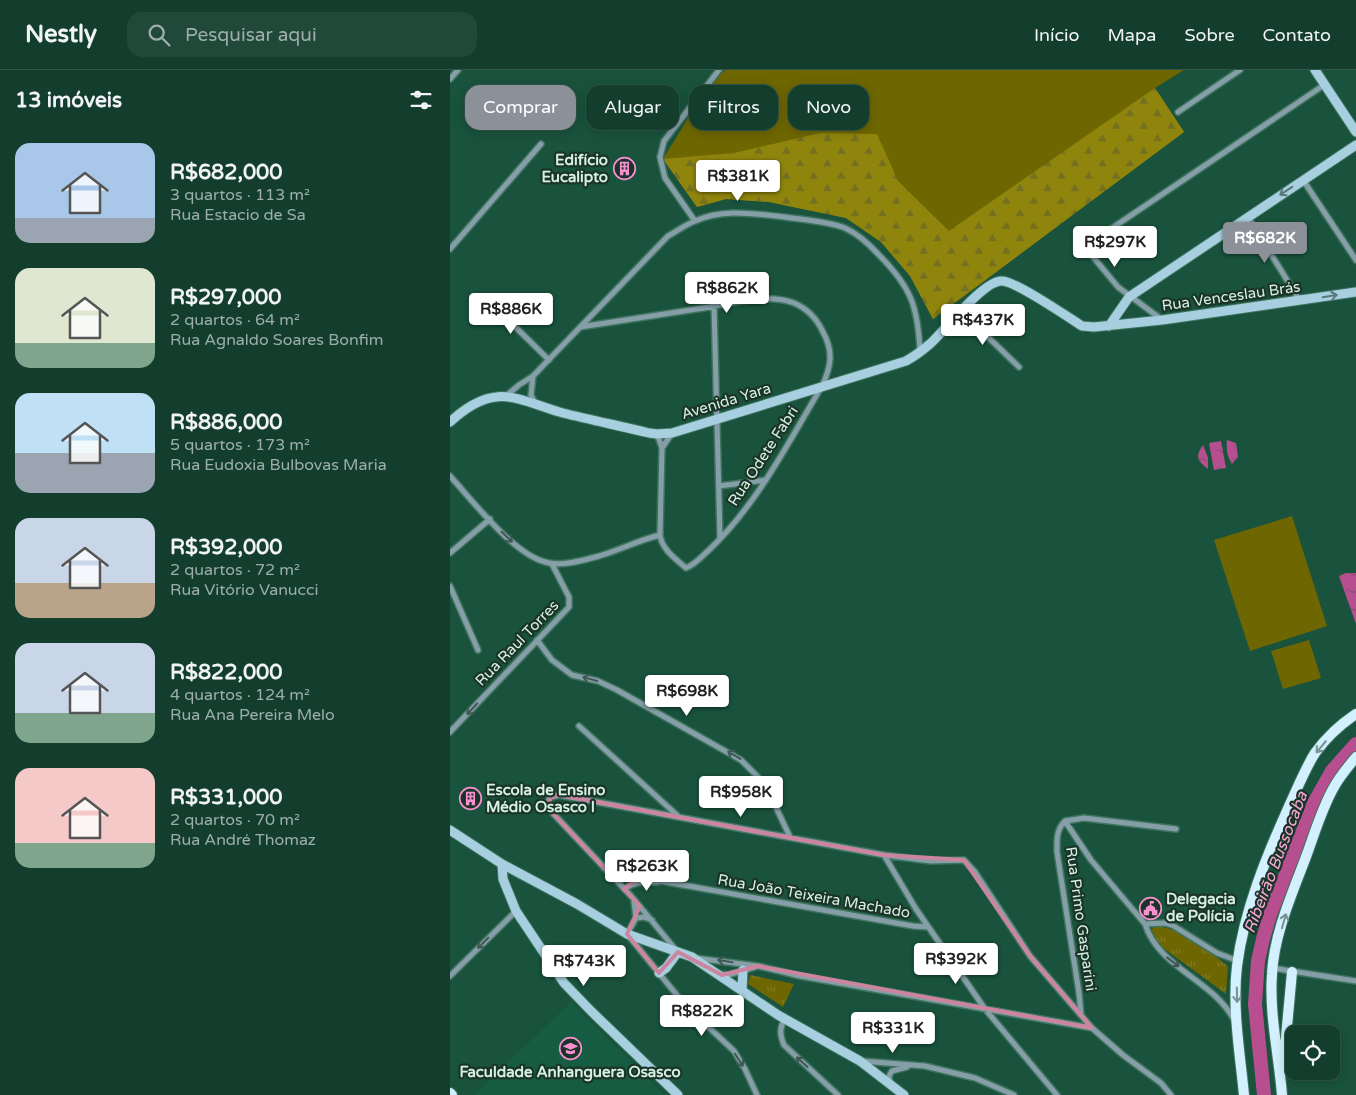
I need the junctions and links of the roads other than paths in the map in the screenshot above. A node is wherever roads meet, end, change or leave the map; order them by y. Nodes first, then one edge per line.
1 (458, 70) edge
2 (718, 70) edge
3 (1240, 70) edge
4 (1315, 70) edge
5 (450, 79) edge
6 (1324, 85) junction
7 (1178, 112) dead end
8 (1356, 132) edge
9 (542, 144) dead end
10 (1356, 145) edge
11 (1303, 180) junction
12 (1248, 216) junction
13 (695, 221) junction
14 (450, 249) edge
15 (1356, 260) edge
16 (988, 285) joint
17 (1356, 292) edge
18 (1129, 297) junction
19 (486, 298) dead end
20 (1300, 301) junction
21 (714, 306) junction
22 (961, 312) junction
23 (1162, 320) junction
24 (1109, 326) junction
25 (580, 327) junction
26 (920, 353) junction
27 (549, 360) junction
28 (1018, 367) dead end
29 (533, 376) junction
30 (822, 386) junction
31 (506, 396) junction
32 (536, 405) junction
33 (718, 418) junction
34 (450, 422) edge
35 (672, 433) junction
36 (657, 434) junction
37 (662, 448) junction
38 (450, 476) edge
39 (766, 480) junction
40 (719, 486) junction
41 (490, 519) junction
42 (660, 535) junction
43 (720, 538) junction
44 (450, 553) edge
45 (552, 564) junction
46 (450, 586) edge
47 (537, 640) junction
48 (478, 650) dead end
49 (1356, 714) edge
50 (579, 726) dead end
51 (450, 732) edge
52 (1356, 757) edge
53 (678, 816) junction
54 (1065, 821) junction
55 (1176, 829) dead end
56 (450, 830) edge
57 (790, 837) junction
58 (884, 855) junction
59 (502, 864) junction
60 (604, 868) junction
61 (666, 882) junction
62 (624, 889) junction
63 (632, 897) junction
64 (516, 911) junction
65 (636, 918) junction
66 (653, 920) junction
67 (1145, 924) junction
68 (928, 927) junction
69 (627, 934) junction
70 (678, 952) junction
71 (692, 958) junction
72 (1238, 961) junction
73 (758, 966) junction
74 (1272, 968) junction
75 (743, 970) junction
76 (659, 972) junction
77 (712, 972) junction
78 (1292, 972) junction
79 (450, 976) edge
80 (1356, 981) edge
81 (742, 991) junction
82 (985, 1009) junction
83 (1081, 1014) junction
84 (786, 1019) junction
85 (1237, 1025) junction
86 (1092, 1028) junction
87 (860, 1061) junction
88 (925, 1066) junction
89 (1279, 1066) junction
90 (890, 1083) junction
91 (678, 1095) edge
92 (757, 1095) edge
93 (838, 1095) edge
94 (904, 1095) edge
95 (1014, 1095) edge
96 (1057, 1095) edge
97 (1171, 1095) edge
98 (1244, 1095) edge
99 (1282, 1095) edge

1 - 5 street
2 - 13 street
3 - 7 street
4 - 6 street
6 - 8 street
6 - 18 street
9 - 14 street
10 - 11 street
11 -> 12 street
11 - 15 street
12 - 18 street
12 - 20 street
13 - 25 street
13 - 26 street
16 - 22 street, Avenida Yara
16 - 24 street, Rua Venceslau Brás
20 -> 17 street, Rua Venceslau Brás
18 - 23 street
18 - 24 street
19 - 27 street
20 - 23 street, Rua Venceslau Brás
21 - 25 street, Rua Odete Fabri
21 - 30 street, Rua Odete Fabri
21 - 33 street
22 - 26 street, Avenida Yara
22 - 28 street
23 - 24 street, Rua Venceslau Brás
25 - 27 street
26 - 30 street, Avenida Yara
27 - 29 street
29 - 31 street
29 - 32 street
30 - 33 street, Avenida Yara
30 - 39 street, Rua Odete Fabri
31 - 32 street, Avenida Yara
31 - 34 street, Avenida Yara
32 - 36 street, Avenida Yara
33 - 35 street, Avenida Yara
33 - 40 street
35 - 36 street, Avenida Yara
35 - 37 street
36 - 37 street
37 - 42 street
38 - 41 street
39 - 40 street
39 - 43 street, Rua Odete Fabri
40 - 43 street
41 - 44 street
41 -> 45 street
42 - 43 street, Rua Odete Fabri
42 - 45 street
45 - 47 street, Rua Raul Torres
46 - 48 street
47 -> 51 street, Rua Raul Torres
57 -> 47 street
49 -> 72 main road
50 - 53 street
74 -> 52 main road
53 - 57 street
53 - 60 street
54 - 55 street
54 - 67 street
54 - 83 street, Rua Primo Gasparini
56 - 59 street
57 - 58 street
58 - 68 street
58 - 83 street
59 - 64 street
59 - 69 street
60 - 61 street, Rua João Teixeira Machado
60 - 62 street
61 - 62 street, Rua João Teixeira Machado
61 - 68 street, Rua João Teixeira Machado
62 - 63 street
63 - 65 street
63 - 66 street
64 -> 79 street
64 - 91 street
65 - 66 street
65 - 69 street
66 - 70 street
67 - 72 street
67 -> 85 street
68 - 82 street
69 - 70 street
69 - 76 street
70 - 71 street
70 - 76 street
73 -> 71 street
71 - 77 street
72 -> 85 main road
73 - 75 street
73 - 82 street
74 - 78 street
74 - 89 main road
75 - 77 street
75 - 81 street
76 -> 92 street
77 - 81 street
78 - 80 street
78 - 89 main road
81 - 84 street
82 - 86 street
82 - 96 street
83 - 86 street
84 - 87 street
93 -> 84 street
85 - 98 main road
86 - 97 street
87 - 88 street
87 - 90 street
88 - 90 street
88 - 95 street
89 - 99 main road
90 - 94 street

